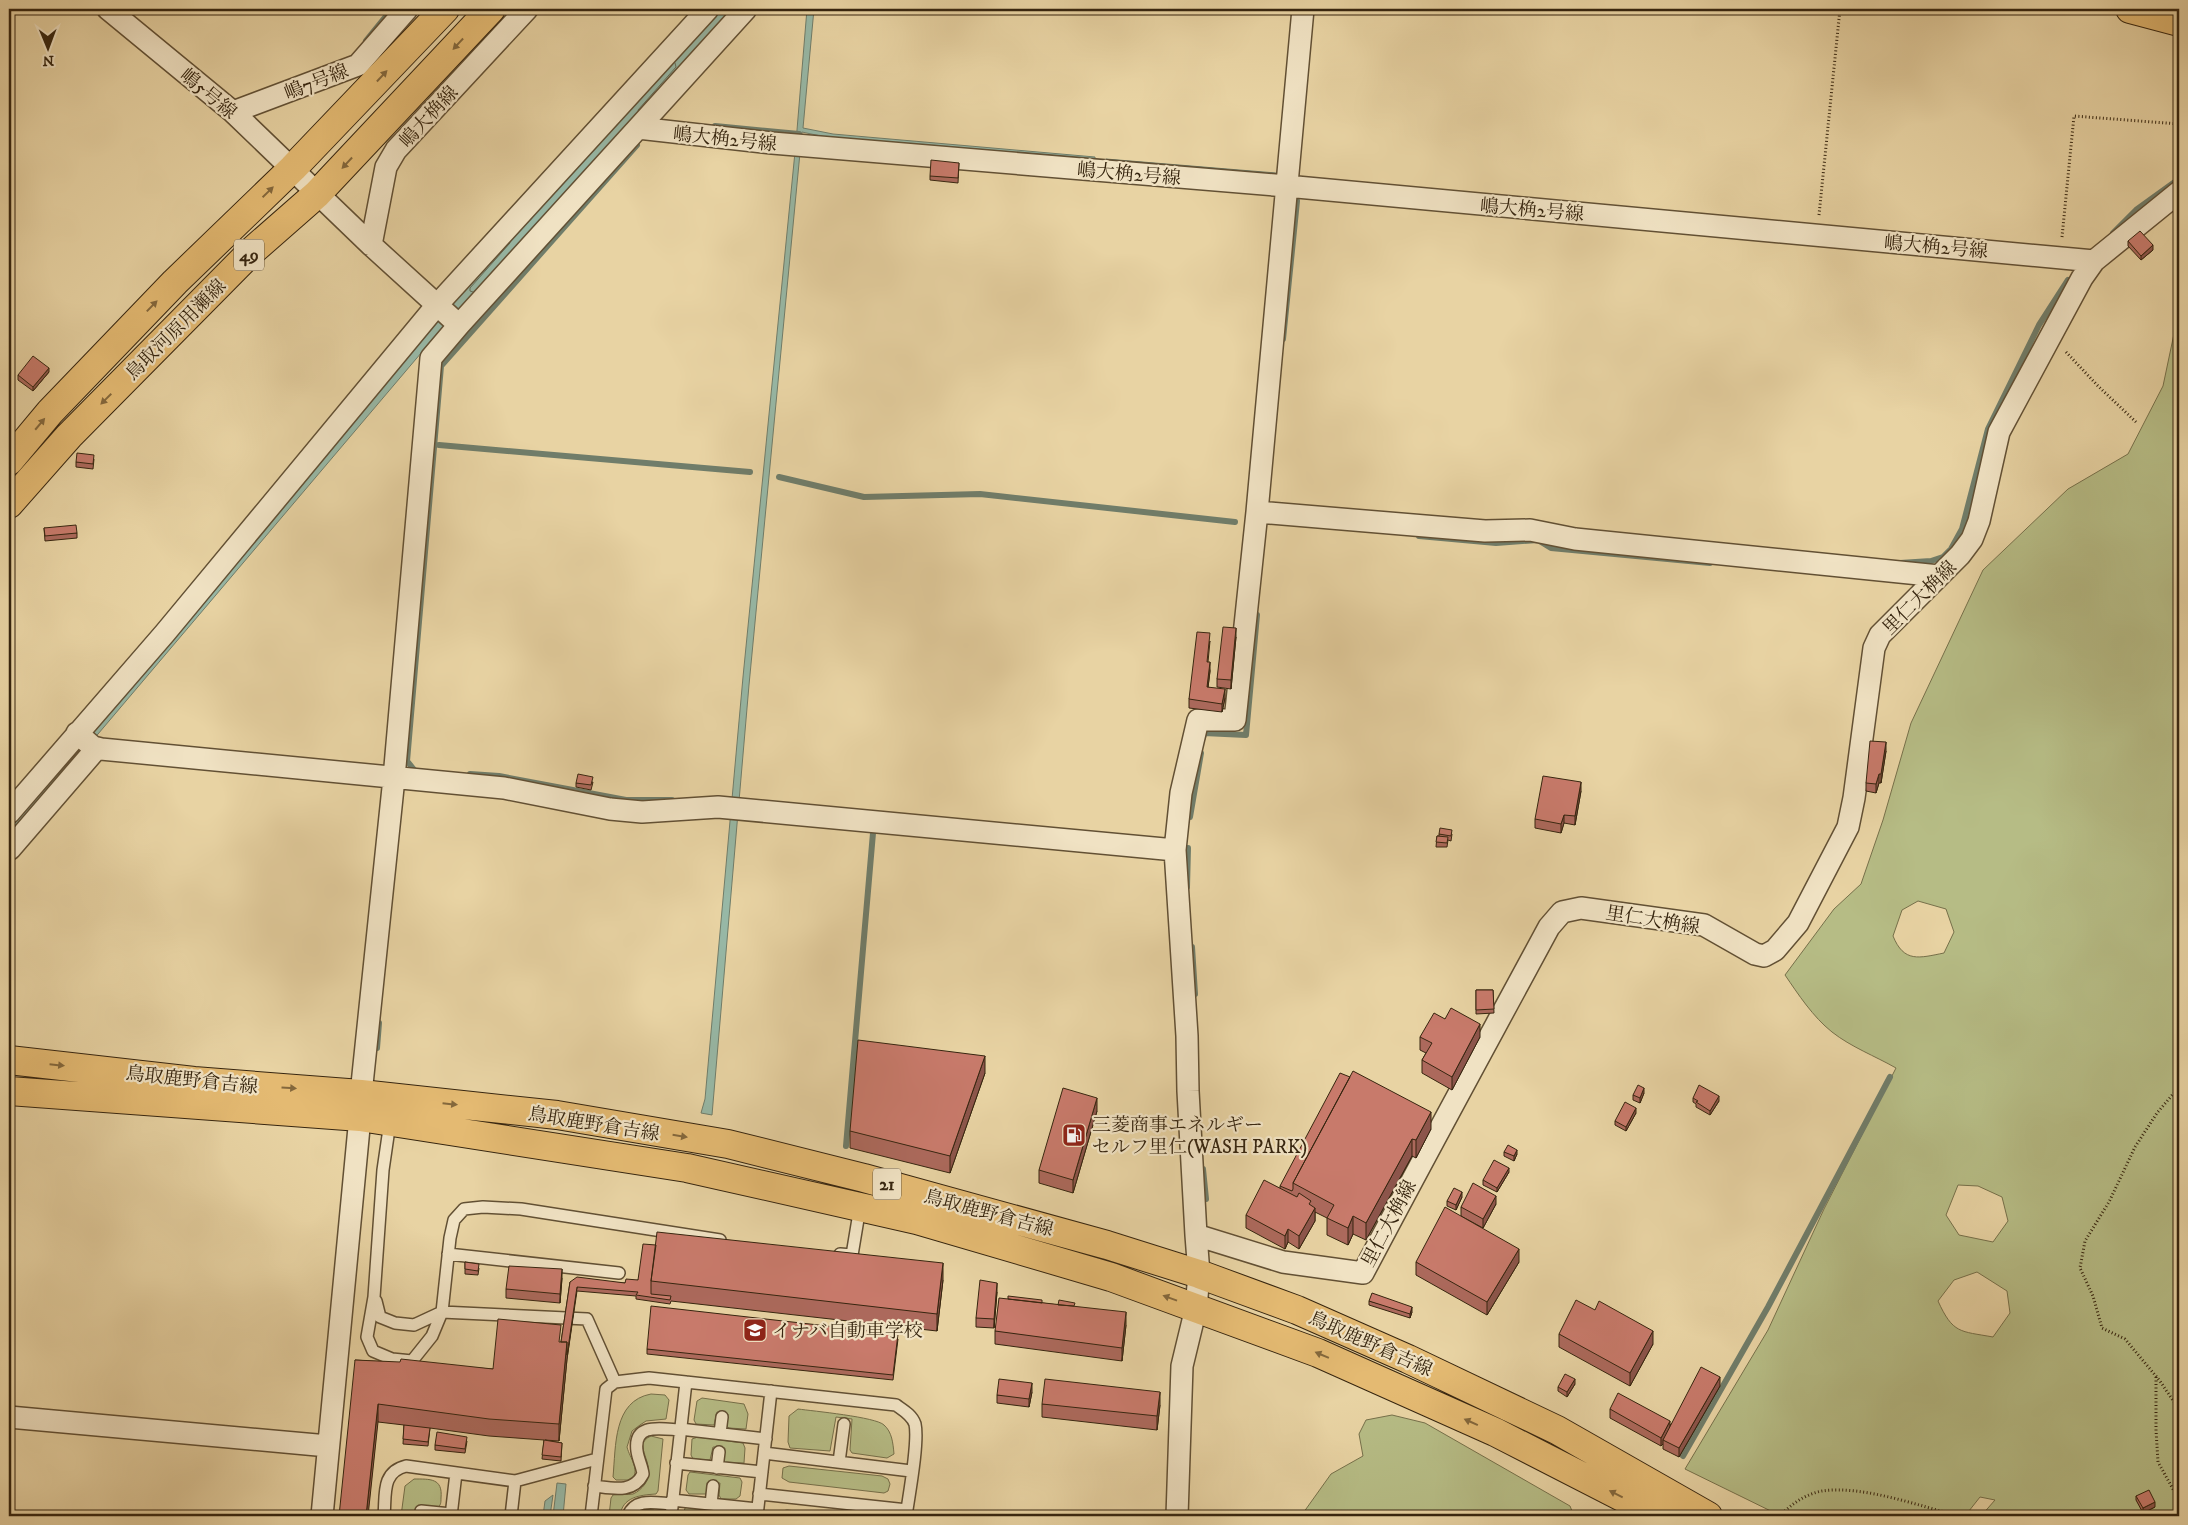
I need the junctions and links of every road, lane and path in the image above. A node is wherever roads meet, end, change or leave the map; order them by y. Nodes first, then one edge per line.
1 (108, 9) edge
2 (407, 9) edge
3 (445, 9) edge
4 (491, 9) edge
5 (527, 9) edge
6 (708, 9) edge
7 (746, 9) edge
8 (1302, 9) edge
9 (1840, 9) edge
10 (2130, 9) edge
11 (2179, 22) edge
12 (233, 112) junction
13 (2179, 124) edge
14 (638, 128) junction
15 (305, 181) junction
16 (1286, 186) junction
17 (2179, 192) edge
18 (1817, 235) junction
19 (371, 245) junction
20 (2060, 258) junction
21 (2094, 261) junction
22 (437, 305) junction
23 (459, 325) junction
24 (2050, 335) junction
25 (2136, 422) dead end
26 (9, 462) edge
27 (9, 504) edge
28 (1257, 512) junction
29 (1939, 576) junction
30 (77, 733) junction
31 (97, 748) junction
32 (394, 778) junction
33 (9, 813) edge
34 (10, 850) dead end
35 (1175, 850) junction
36 (9, 1060) edge
37 (2179, 1064) edge
38 (2179, 1076) edge
39 (2179, 1087) edge
40 (9, 1091) edge
41 (361, 1105) junction
42 (390, 1122) junction
43 (860, 1207) junction
44 (1196, 1235) junction
45 (736, 1242) edge
46 (832, 1253) edge
47 (448, 1254) junction
48 (619, 1273) dead end
49 (1199, 1274) junction
50 (374, 1297) junction
51 (1196, 1308) junction
52 (442, 1312) junction
53 (2156, 1377) junction
54 (615, 1382) junction
55 (686, 1382) junction
56 (771, 1391) junction
57 (2179, 1414) edge
58 (9, 1417) edge
59 (722, 1417) dead end
60 (844, 1424) dead end
61 (680, 1430) junction
62 (720, 1433) junction
63 (766, 1439) junction
64 (328, 1446) junction
65 (719, 1452) dead end
66 (764, 1453) junction
67 (597, 1459) junction
68 (839, 1462) junction
69 (676, 1463) junction
70 (717, 1468) junction
71 (912, 1471) junction
72 (762, 1472) junction
73 (456, 1473) junction
74 (515, 1481) junction
75 (594, 1486) junction
76 (714, 1486) dead end
77 (759, 1494) junction
78 (2179, 1500) edge
79 (672, 1502) junction
80 (712, 1504) junction
81 (757, 1512) edge
82 (906, 1513) edge
83 (451, 1515) edge
84 (322, 1516) edge
85 (384, 1516) edge
86 (421, 1516) edge
87 (511, 1516) edge
88 (590, 1516) edge
89 (628, 1516) edge
90 (671, 1516) edge
91 (1177, 1516) edge
92 (1659, 1516) edge
93 (1708, 1516) edge
94 (1780, 1516) edge
95 (1958, 1516) edge

1 - 12 street, 嶋5号線
2 - 12 street, 嶋7号線
15 -> 3 main road, 鳥取河原用瀬線 / 49
4 -> 15 main road, 鳥取河原用瀬線 / 49
5 - 19 street, 嶋大桷線
6 - 22 street
7 - 14 street
8 - 16 street
9 - 18 path
10 - 11 main road
12 - 15 street, 嶋5号線
13 - 20 path
14 - 16 street, 嶋大桷2号線
14 - 23 street
15 - 19 street
26 -> 15 main road, 鳥取河原用瀬線 / 49
15 -> 27 main road, 鳥取河原用瀬線 / 49
16 - 18 street, 嶋大桷2号線
16 - 28 street
17 - 21 street, 里仁大桷線
18 - 20 street, 嶋大桷2号線
19 - 22 street
20 - 21 street, 嶋大桷2号線
21 - 24 street, 里仁大桷線
22 - 23 street
22 - 30 street
23 - 32 street
24 - 25 path
24 - 29 street, 里仁大桷線
28 - 29 street
28 - 35 street
29 - 44 street, 里仁大桷線
30 - 31 street
30 - 33 street
31 - 32 street
31 - 34 street
32 - 35 street
32 - 41 street
35 - 44 street
36 -> 41 main road, 鳥取鹿野倉吉線 / 21
37 - 38 path
39 - 53 path
40 - 41 main road, 鳥取鹿野倉吉線 / 21
41 - 42 main road, 鳥取鹿野倉吉線 / 21
41 -> 49 main road, 鳥取鹿野倉吉線 / 21
41 - 64 street
42 - 43 main road, 鳥取鹿野倉吉線 / 21
42 - 50 lane
43 - 46 lane
51 -> 43 main road, 鳥取鹿野倉吉線 / 21
44 - 49 street
45 - 47 lane
47 - 48 lane
47 - 52 lane
49 - 51 street
49 - 93 main road, 鳥取鹿野倉吉線 / 21
50 - 52 lane
50 - 52 lane
51 - 91 street
92 -> 51 main road, 鳥取鹿野倉吉線 / 21
52 - 54 lane
53 - 57 path
53 - 78 path
54 - 55 lane
54 - 67 lane
55 - 56 lane
55 - 61 lane
56 - 63 lane
56 - 71 lane
58 - 64 street
59 - 62 lane
60 - 68 lane
61 - 62 lane
61 - 69 lane
61 - 75 lane
62 - 63 lane
63 - 66 lane
64 - 84 street
65 - 70 lane
66 - 68 lane
66 - 72 lane
67 - 74 lane
67 - 75 lane
68 - 71 lane
69 - 70 lane
69 - 79 lane
70 - 72 lane
71 - 82 lane
72 - 77 lane
73 - 74 lane
73 - 83 lane
73 - 85 lane
74 - 87 lane
75 - 88 lane
76 - 80 lane
77 - 81 lane
77 - 82 lane
79 - 80 lane
79 - 89 lane
79 - 90 lane
80 - 81 lane
83 - 86 lane
94 - 95 path

